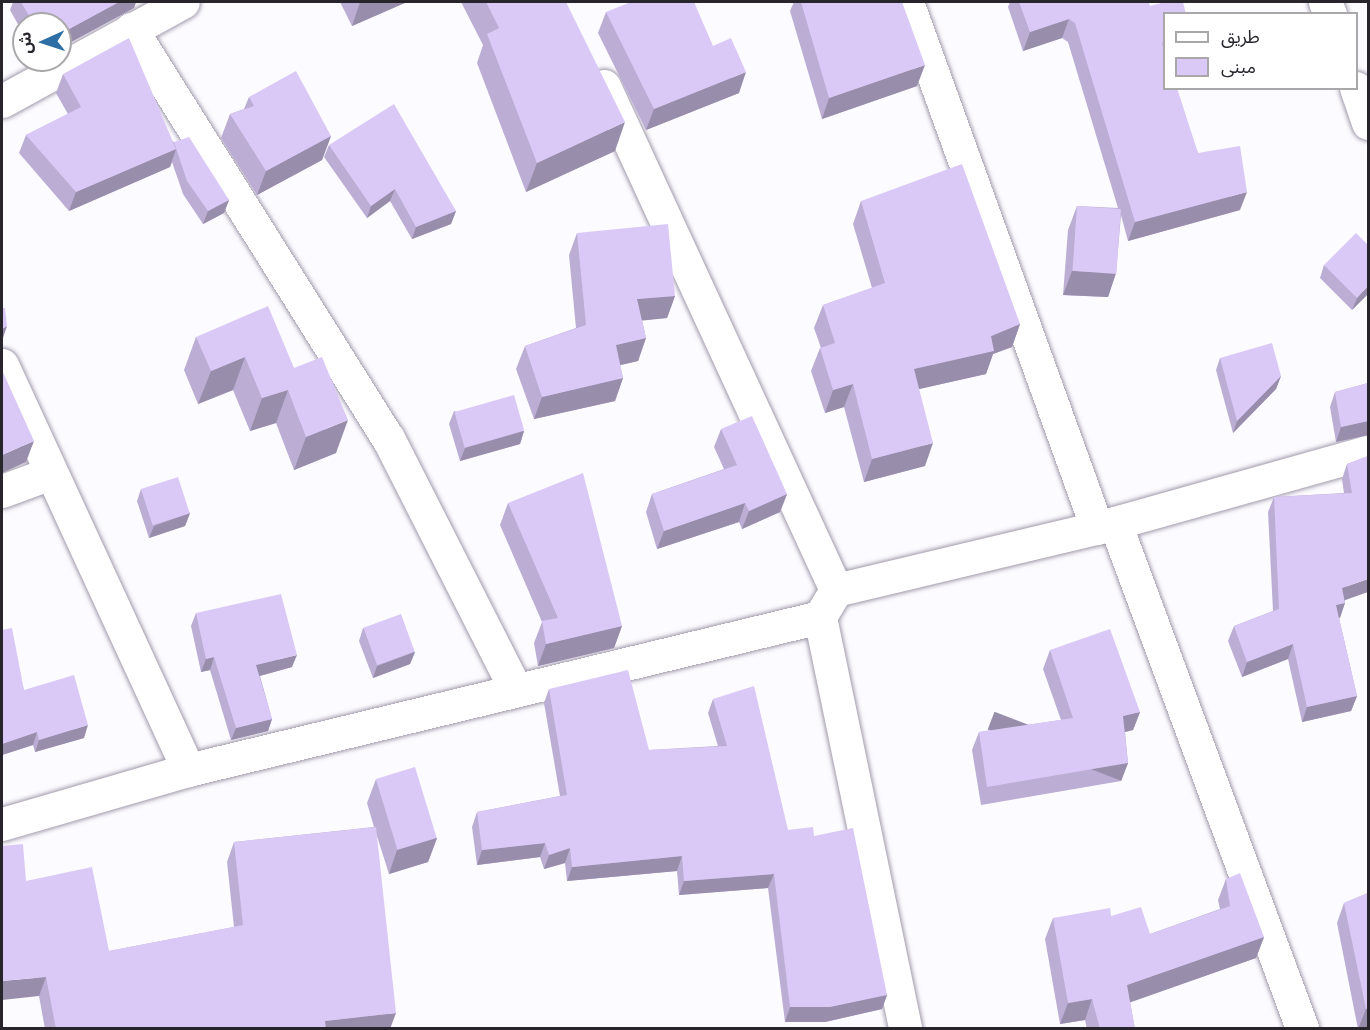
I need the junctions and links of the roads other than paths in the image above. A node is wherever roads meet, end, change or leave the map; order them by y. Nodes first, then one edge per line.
1 (183, 2) edge
2 (908, 2) edge
3 (131, 29) junction
4 (587, 53) edge
5 (1357, 90) edge
6 (2, 101) edge
7 (1368, 123) edge
8 (2, 365) edge
9 (1368, 452) edge
10 (51, 472) junction
11 (2, 491) edge
12 (1106, 526) junction
13 (828, 604) junction
14 (515, 688) junction
15 (188, 770) junction
16 (2, 824) edge
17 (905, 1029) edge
18 (1302, 1029) edge

1 - 3 street
2 - 12 street
3 - 6 street
3 - 14 street
4 - 13 street
5 - 7 street
8 - 10 street
9 - 12 street
10 - 11 street
10 - 15 street
12 - 13 street
12 - 18 street
13 - 14 street
13 - 17 street
14 - 15 street
15 - 16 street

